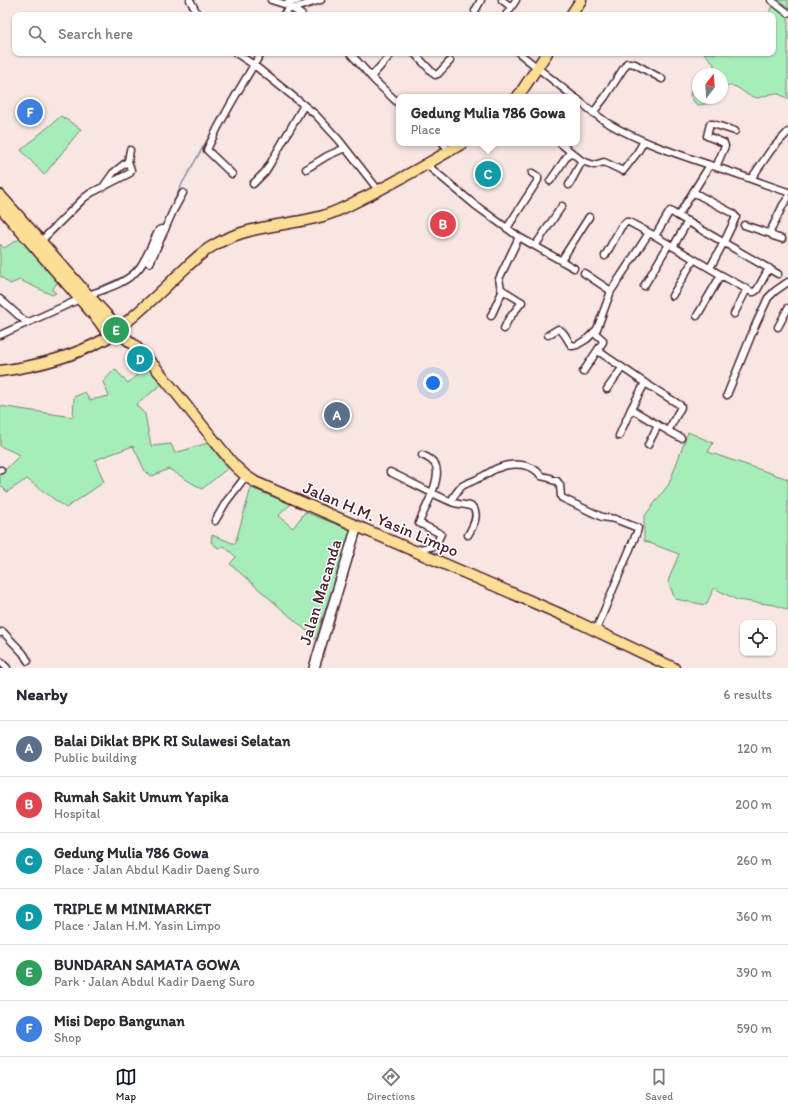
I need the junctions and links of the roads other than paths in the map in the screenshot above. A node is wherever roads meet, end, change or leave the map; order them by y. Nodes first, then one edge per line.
1 (190, 0) edge
2 (271, 0) edge
3 (299, 0) edge
4 (321, 0) edge
5 (481, 0) edge
6 (502, 0) edge
7 (516, 0) edge
8 (581, 0) edge
9 (771, 0) edge
10 (289, 6) junction
11 (511, 7) junction
12 (475, 11) dead end
13 (196, 12) edge
14 (286, 12) edge
15 (298, 12) edge
16 (508, 12) edge
17 (573, 12) edge
18 (788, 13) edge
19 (240, 56) edge
20 (259, 56) edge
21 (353, 56) edge
22 (389, 56) edge
23 (417, 56) edge
24 (523, 56) edge
25 (545, 56) edge
26 (450, 61) dead end
27 (252, 64) junction
28 (538, 68) junction
29 (371, 77) junction
30 (662, 79) dead end
31 (521, 94) edge
32 (570, 94) edge
33 (396, 101) edge
34 (580, 102) edge
35 (304, 105) junction
36 (593, 113) junction
37 (735, 131) dead end
38 (788, 132) edge
39 (644, 141) junction
40 (563, 146) edge
41 (446, 147) edge
42 (345, 148) junction
43 (130, 150) dead end
44 (570, 152) junction
45 (128, 161) junction
46 (582, 161) junction
47 (426, 165) junction
48 (713, 166) junction
49 (306, 169) dead end
50 (532, 173) dead end
51 (232, 174) dead end
52 (751, 179) junction
53 (550, 181) dead end
54 (253, 184) dead end
55 (569, 185) dead end
56 (102, 187) junction
57 (379, 191) junction
58 (694, 192) junction
59 (788, 192) edge
60 (183, 193) dead end
61 (0, 195) edge
62 (788, 198) edge
63 (562, 206) dead end
64 (0, 207) edge
65 (678, 216) junction
66 (589, 217) dead end
67 (688, 221) junction
68 (744, 225) dead end
69 (507, 228) junction
70 (649, 232) junction
71 (771, 234) junction
72 (655, 236) junction
73 (519, 237) junction
74 (36, 239) junction
75 (782, 239) dead end
76 (724, 242) junction
77 (671, 245) junction
78 (535, 246) junction
79 (605, 256) dead end
80 (694, 259) junction
81 (561, 261) junction
82 (574, 268) dead end
83 (710, 268) junction
84 (769, 268) junction
85 (584, 273) dead end
86 (778, 274) dead end
87 (721, 275) junction
88 (788, 282) edge
89 (644, 286) dead end
90 (746, 289) junction
91 (503, 290) junction
92 (611, 291) junction
93 (672, 296) dead end
94 (84, 297) junction
95 (0, 299) edge
96 (788, 308) edge
97 (734, 314) dead end
98 (491, 316) dead end
99 (697, 316) dead end
100 (27, 323) junction
101 (778, 327) dead end
102 (119, 328) junction
103 (504, 329) dead end
104 (594, 332) junction
105 (106, 334) junction
106 (548, 334) dead end
107 (0, 335) edge
108 (598, 351) junction
109 (622, 368) junction
110 (0, 371) edge
111 (583, 372) dead end
112 (645, 383) junction
113 (607, 389) dead end
114 (727, 395) dead end
115 (631, 409) junction
116 (658, 425) junction
117 (668, 431) junction
118 (619, 436) dead end
119 (681, 438) dead end
120 (648, 445) dead end
121 (422, 454) dead end
122 (390, 472) dead end
123 (246, 476) junction
124 (433, 493) junction
125 (451, 501) junction
126 (215, 521) dead end
127 (357, 526) junction
128 (468, 535) dead end
129 (414, 550) junction
130 (596, 630) junction
131 (0, 633) edge
132 (0, 661) edge
133 (28, 661) dead end
134 (663, 666) edge
135 (7, 668) edge
136 (314, 668) edge
137 (674, 668) edge

1 - 13 street
2 - 10 street
3 - 10 street
4 - 10 street
5 - 12 street
6 - 11 street
7 - 11 street
8 - 17 main road
9 - 18 street
10 - 14 street
10 - 15 street
11 - 16 street
19 - 27 street
20 - 27 street
21 - 29 street
22 - 29 street
23 - 26 street
24 - 28 street
25 - 28 main road
27 - 35 street
27 - 51 street
28 - 31 main road
28 - 32 street
29 - 33 street
30 - 36 street
34 - 36 street
35 - 42 street
35 - 54 street
36 - 39 street
37 - 48 street
38 - 52 street
39 - 46 street
39 - 48 street
40 - 44 street
41 - 47 main road
42 - 49 street
42 - 57 street
43 - 45 street
44 - 46 street
44 - 53 street
45 - 56 street
45 - 56 street
46 - 55 street
47 - 57 main road
47 - 69 street
48 - 52 street
48 - 58 street
50 - 69 street
52 - 59 street
56 - 74 street
57 - 102 main road
58 - 65 street
58 - 76 street
60 - 94 street
61 - 74 main road
62 - 71 street
63 - 78 street
64 - 74 main road
65 - 67 street
65 - 72 street
66 - 81 street
67 - 76 street
67 - 77 street
68 - 71 street
69 - 73 street
70 - 72 street
70 - 79 street
70 - 92 street
71 - 75 street
72 - 77 street
73 - 78 street
73 - 91 street
74 - 94 main road
76 - 83 street
76 - 84 street
77 - 80 street
77 - 89 street
78 - 81 street
80 - 83 street
80 - 93 street
81 - 82 street
83 - 87 street
84 - 86 street
84 - 90 street
85 - 92 street
87 - 90 street
87 - 99 street
88 - 114 street
90 - 97 street
91 - 98 street
91 - 103 street
92 - 104 street
94 - 100 street
94 - 102 main road, Jalan H.M. Yasin Limpo
94 - 105 main road
95 - 100 street
96 - 101 street
100 - 107 street
102 - 105 main road
102 - 105 main road
102 - 123 main road, Jalan H.M. Yasin Limpo
104 - 106 street
104 - 108 street
105 - 110 main road
108 - 109 street
108 - 111 street
109 - 112 street
109 - 113 street
112 - 115 street
112 - 117 street
115 - 116 street
115 - 118 street
116 - 117 street
116 - 120 street
117 - 119 street
121 - 124 street
122 - 124 street
123 - 126 street
123 - 127 main road, Jalan H.M. Yasin Limpo
124 - 125 street
124 - 129 street
125 - 128 street
125 - 130 street
127 - 129 main road, Jalan H.M. Yasin Limpo
127 - 136 street, Jalan Macanda
129 - 130 main road, Jalan H.M. Yasin Limpo
130 - 134 main road, Jalan H.M. Yasin Limpo
131 - 133 street
132 - 135 street
134 - 137 main road, Jalan H.M. Yasin Limpo

